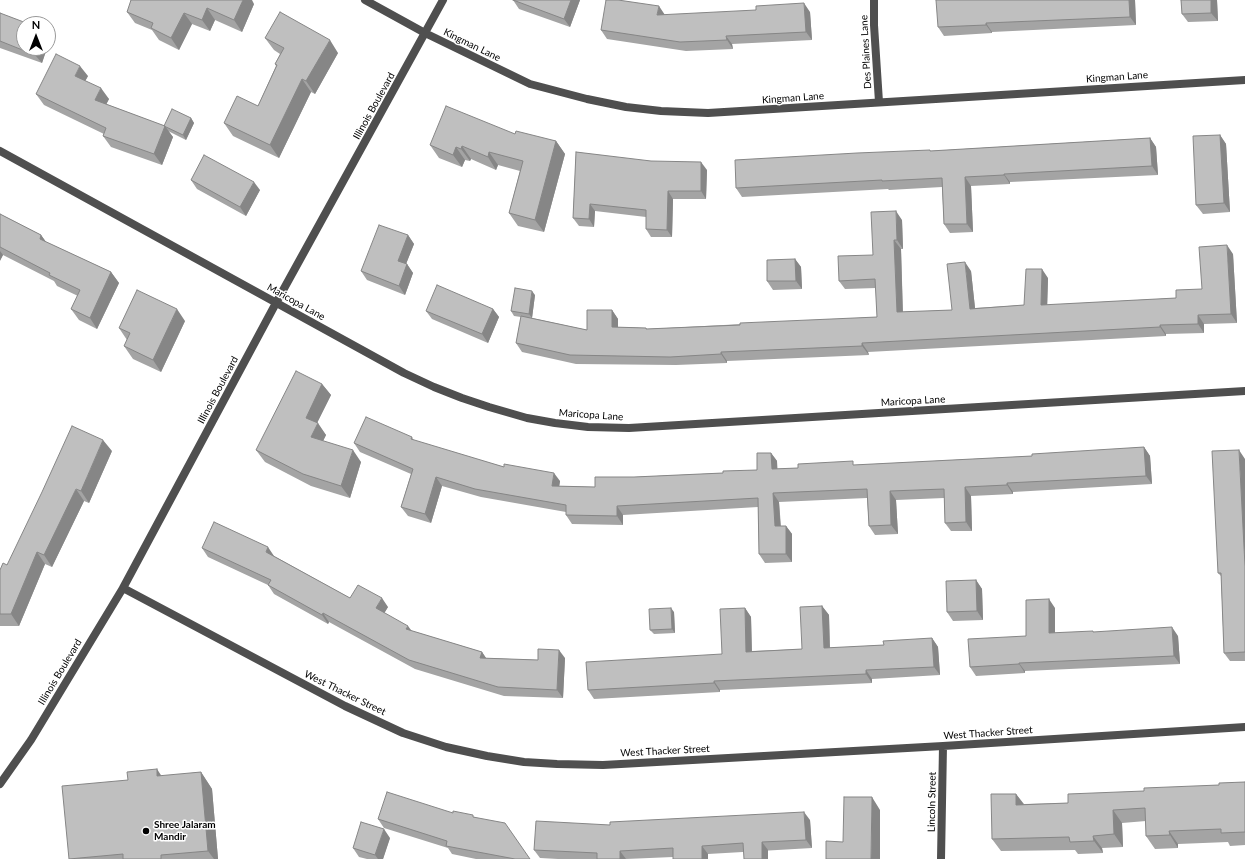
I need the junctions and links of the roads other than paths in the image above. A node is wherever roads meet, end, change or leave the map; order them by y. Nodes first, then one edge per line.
1 (365, 0) edge
2 (443, 0) edge
3 (874, 0) edge
4 (425, 34) junction
5 (1245, 80) edge
6 (879, 102) junction
7 (0, 151) edge
8 (276, 302) junction
9 (1245, 391) edge
10 (124, 588) junction
11 (1245, 727) edge
12 (943, 746) junction
13 (0, 784) edge
14 (941, 859) edge

1 - 4 street, Kingman Lane
2 - 4 street, Illinois Boulevard
3 - 6 street, Des Plaines Lane
4 - 6 street, Kingman Lane
4 - 8 street, Illinois Boulevard
5 - 6 street, Kingman Lane
7 - 8 street, Maricopa Lane
8 - 9 street, Maricopa Lane
8 - 10 street, Illinois Boulevard
10 - 12 street, West Thacker Street
10 - 13 street, Illinois Boulevard
11 - 12 street, West Thacker Street
12 - 14 street, Lincoln Street

